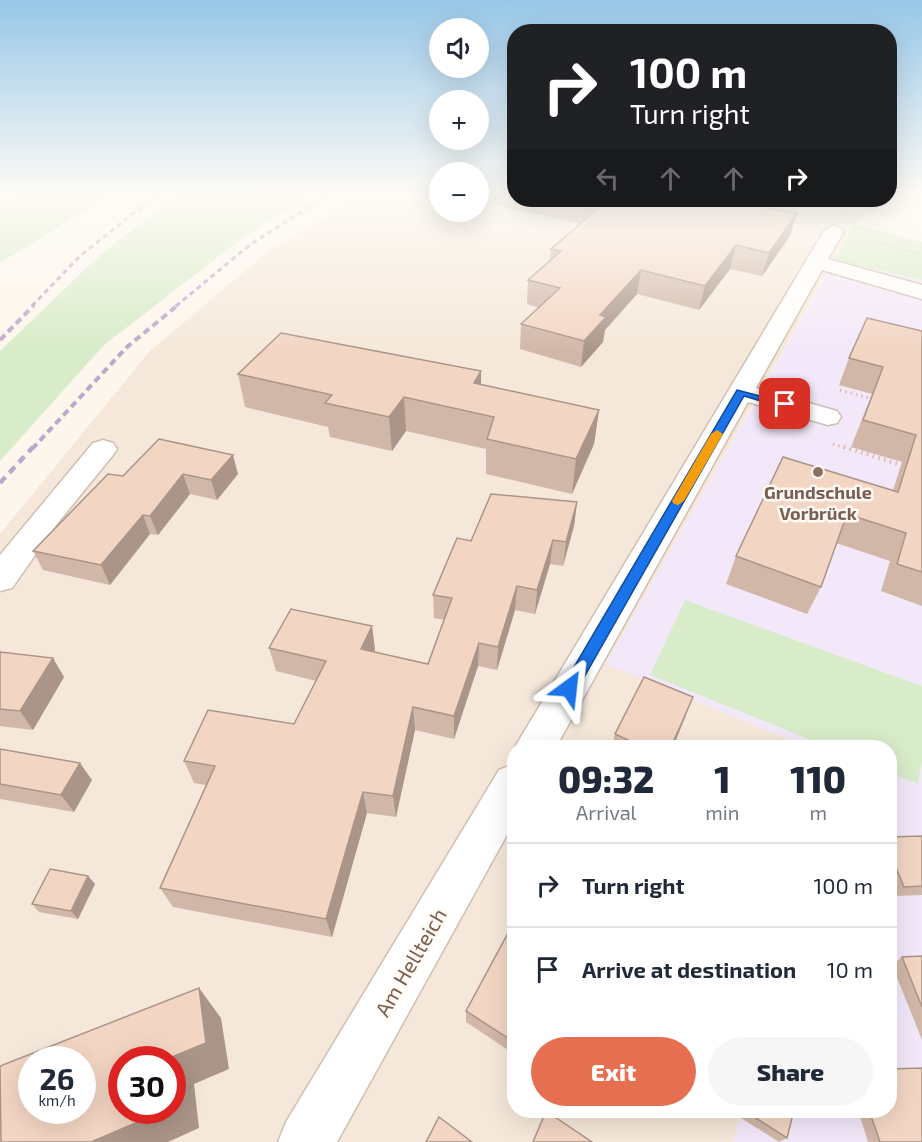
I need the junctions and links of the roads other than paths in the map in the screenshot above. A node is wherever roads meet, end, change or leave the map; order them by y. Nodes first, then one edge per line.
1 (826, 245) edge
2 (816, 263) junction
3 (922, 292) edge
4 (741, 392) junction
5 (828, 417) road end
6 (103, 448) dead end
7 (0, 579) edge
8 (539, 740) edge
9 (507, 795) edge
10 (306, 1142) edge

1 - 2 street
2 - 3 street
2 - 4 street
4 - 5 street
4 - 8 street
6 - 7 street
9 - 10 street, Am Hellteich

